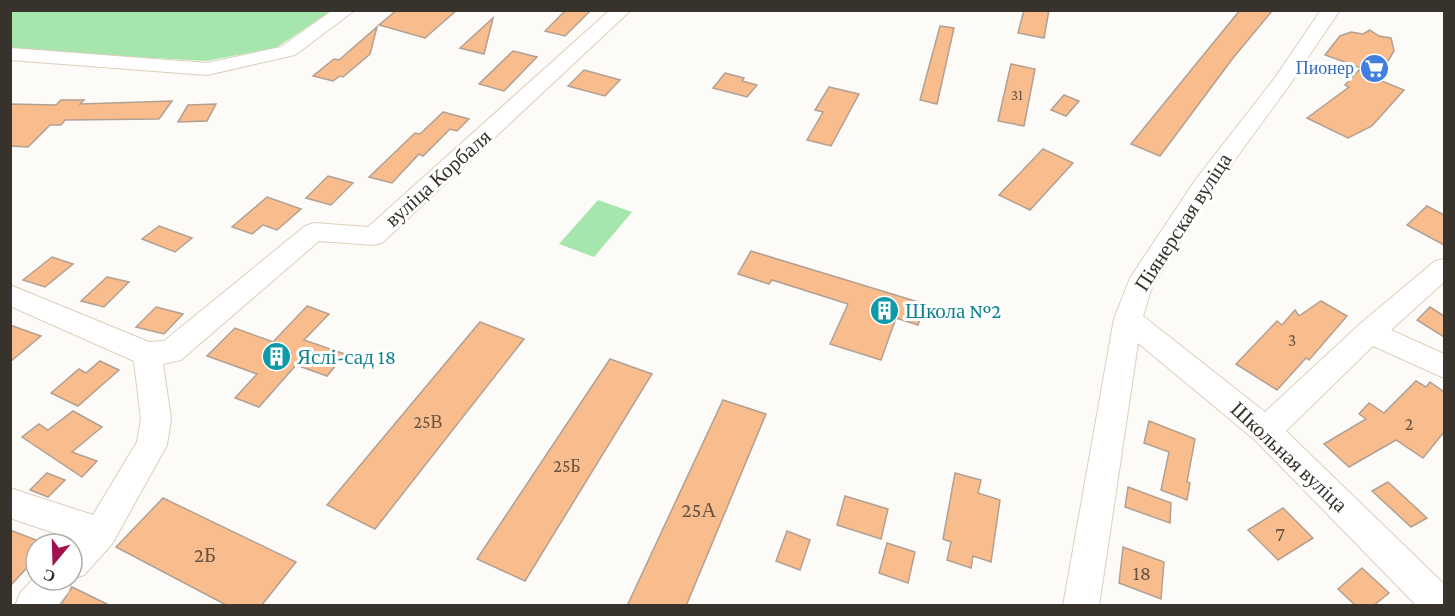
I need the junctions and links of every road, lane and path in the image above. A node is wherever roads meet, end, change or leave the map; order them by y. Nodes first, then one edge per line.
1 (346, 10) edge
2 (622, 10) edge
3 (1331, 10) edge
4 (10, 54) edge
5 (1444, 268) edge
6 (10, 296) edge
7 (1128, 319) junction
8 (1370, 332) junction
9 (147, 354) junction
10 (1444, 367) edge
11 (1266, 431) junction
12 (10, 503) edge
13 (100, 533) junction
14 (84, 550) edge
15 (45, 592) edge
16 (33, 606) edge
17 (1081, 606) edge
18 (1442, 606) edge

1 - 4 street
2 - 9 street, вуліца Корбаля
3 - 7 street, Піянерская вуліца
5 - 8 street
6 - 9 street
7 - 11 street, Школьная вуліца
7 - 17 street, Піянерская вуліца
8 - 10 street
8 - 11 street
9 - 13 street
11 - 18 street, Школьная вуліца
12 - 13 street
13 - 14 street
15 - 16 street

